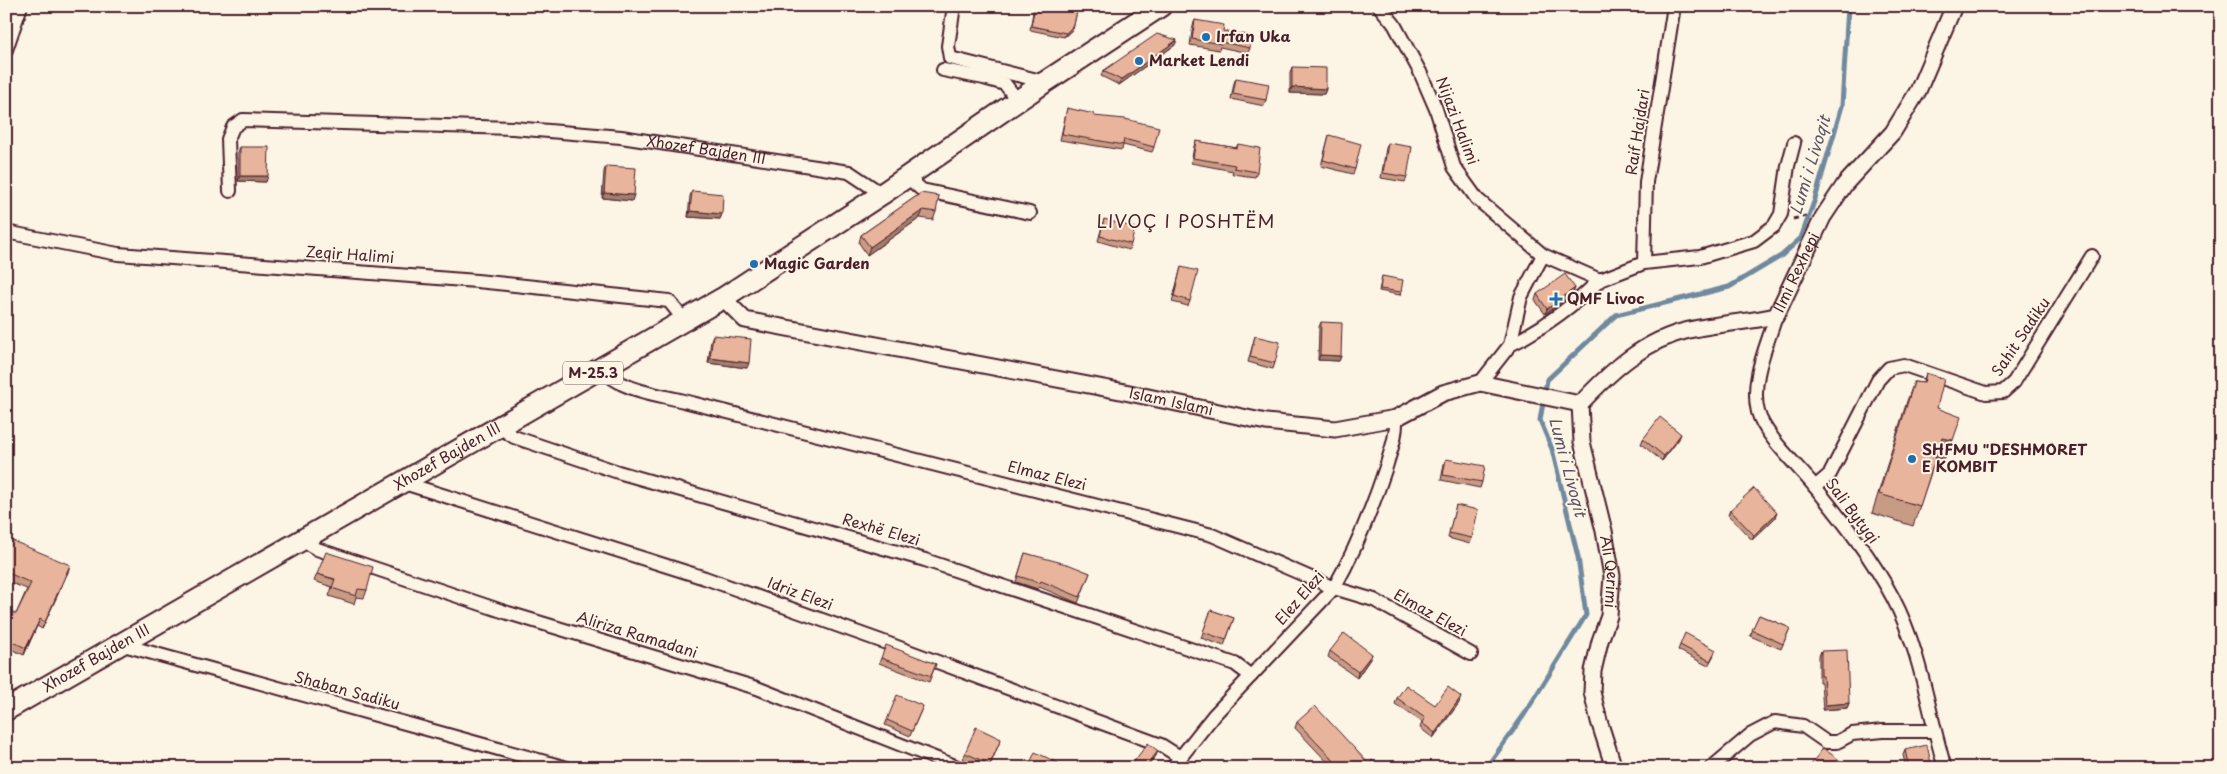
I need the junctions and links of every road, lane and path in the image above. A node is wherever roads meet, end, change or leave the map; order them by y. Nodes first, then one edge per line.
1 (22, 6) edge
2 (954, 6) edge
3 (1161, 6) edge
4 (1379, 6) edge
5 (1674, 6) edge
6 (1954, 6) edge
7 (6, 50) edge
8 (943, 70) dead end
9 (1045, 82) junction
10 (1018, 101) junction
11 (1794, 143) dead end
12 (907, 177) junction
13 (230, 191) dead end
14 (882, 194) junction
15 (1030, 213) dead end
16 (1808, 216) dead end
17 (1790, 220) dead end
18 (6, 232) edge
19 (1543, 255) junction
20 (2092, 256) dead end
21 (1644, 263) junction
22 (1600, 280) junction
23 (723, 298) junction
24 (1776, 316) junction
25 (684, 320) junction
26 (1510, 345) junction
27 (602, 368) junction
28 (1480, 382) junction
29 (1573, 402) junction
30 (1396, 418) junction
31 (498, 426) junction
32 (401, 482) junction
33 (1815, 487) junction
34 (302, 540) junction
35 (1334, 588) junction
36 (120, 644) junction
37 (1471, 654) dead end
38 (1251, 676) junction
39 (6, 710) edge
40 (1934, 731) junction
41 (1180, 757) junction
42 (567, 768) edge
43 (960, 768) edge
44 (1172, 768) edge
45 (1614, 768) edge
46 (1711, 768) edge
47 (1945, 768) edge

1 - 7 street
2 - 9 street
3 - 9 main road, Xhozef Bajden III / M-25.3
4 - 19 street, Nijazi Halimi
5 - 21 street, Raif Hajdari
6 - 24 street, Ilmi Rexhepi
8 - 10 street
9 - 10 main road, Xhozef Bajden III / M-25.3
10 - 12 main road, Xhozef Bajden III / M-25.3
11 - 21 street
12 - 14 main road, Xhozef Bajden III / M-25.3
12 - 15 street
13 - 14 street, Xhozef Bajden III
14 - 23 main road, Xhozef Bajden III / M-25.3
16 - 17 path
18 - 25 street, Zeqir Halimi
19 - 22 street
19 - 26 street
20 - 33 street, Sahit Sadiku
21 - 22 street
22 - 26 street
23 - 25 main road, Xhozef Bajden III / M-25.3
23 - 30 street, Islam Islami
24 - 29 street, Ilmi Rexhepi
24 - 33 street, Sali Bytyqi
25 - 27 main road, Xhozef Bajden III / M-25.3
26 - 28 street
27 - 31 main road, Xhozef Bajden III / M-25.3
27 - 35 street, Elmaz Elezi
28 - 29 street
28 - 30 street, Islam Islami
29 - 45 street, Ali Qerimi
30 - 35 street, Elez Elezi
31 - 32 main road, Xhozef Bajden III / M-25.3
31 - 38 street, Rexhë Elezi
32 - 34 main road, Xhozef Bajden III / M-25.3
32 - 41 street, Idriz Elezi
33 - 40 street, Sali Bytyqi
34 - 36 main road, Xhozef Bajden III / M-25.3
34 - 43 street, Aliriza Ramadani
35 - 37 street, Elmaz Elezi
35 - 38 street, Elez Elezi
36 - 39 main road, Xhozef Bajden III / M-25.3
36 - 42 street, Shaban Sadiku
38 - 41 street, Elez Elezi
40 - 46 street
40 - 47 street, Sali Bytyqi
41 - 44 street, Elez Elezi

